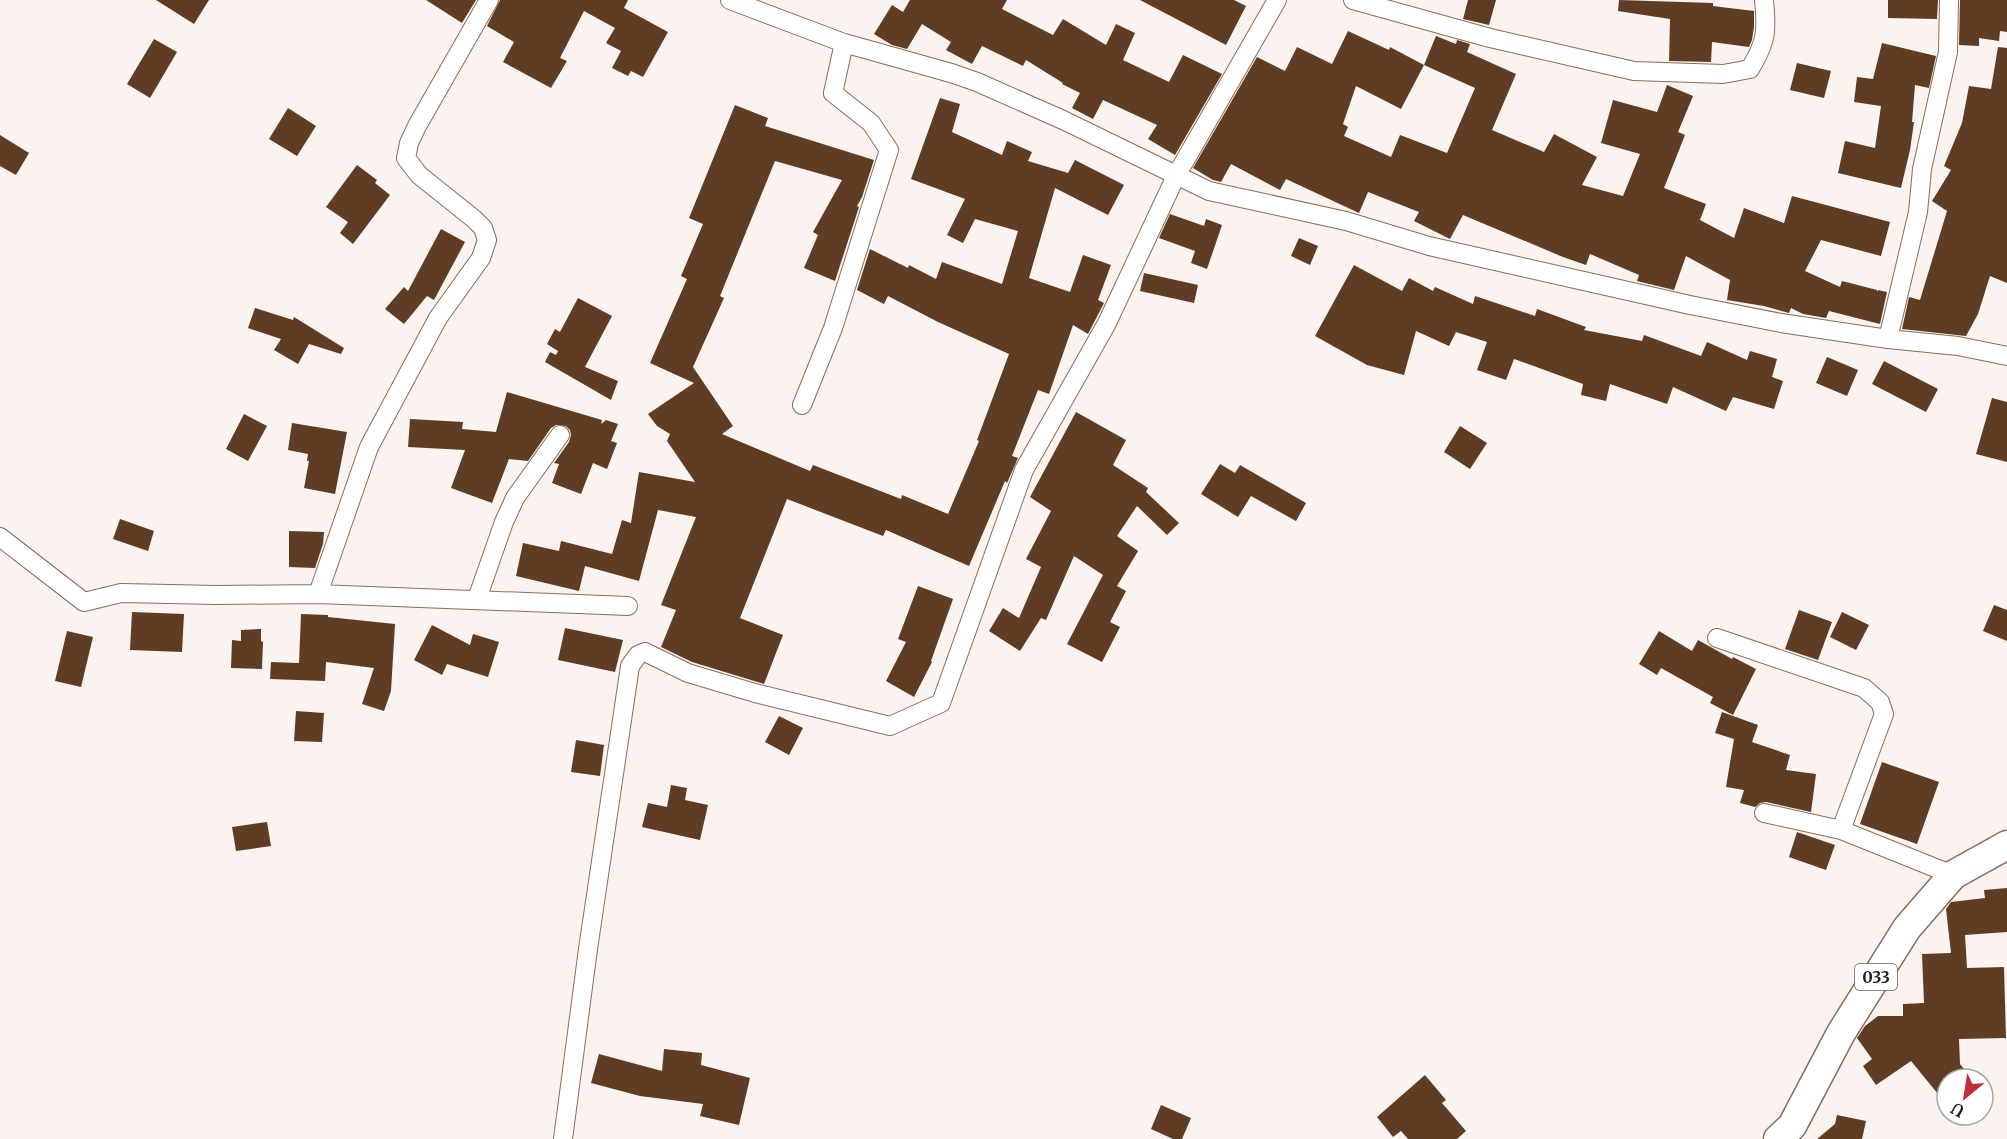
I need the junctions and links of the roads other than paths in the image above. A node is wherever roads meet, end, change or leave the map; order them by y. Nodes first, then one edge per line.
1 (489, 0) edge
2 (730, 0) edge
3 (1277, 0) edge
4 (1353, 0) edge
5 (1764, 0) edge
6 (1949, 0) edge
7 (844, 43) junction
8 (1176, 176) junction
9 (1888, 339) junction
10 (2007, 356) edge
11 (802, 405) dead end
12 (560, 435) dead end
13 (0, 537) edge
14 (318, 594) junction
15 (477, 599) junction
16 (628, 606) dead end
17 (1717, 638) dead end
18 (1764, 813) dead end
19 (1841, 830) junction
20 (2007, 844) edge
21 (1953, 875) junction
22 (562, 1139) edge
23 (1778, 1139) edge

1 - 14 street
2 - 7 street
3 - 8 street
4 - 5 street
6 - 9 street
7 - 8 street
7 - 11 street
8 - 9 street
8 - 22 street
9 - 10 street
12 - 15 street
13 - 14 street
14 - 15 street
15 - 16 street
17 - 19 street
18 - 19 street
19 - 21 street
20 - 21 main road, 033
21 - 23 main road, 033

